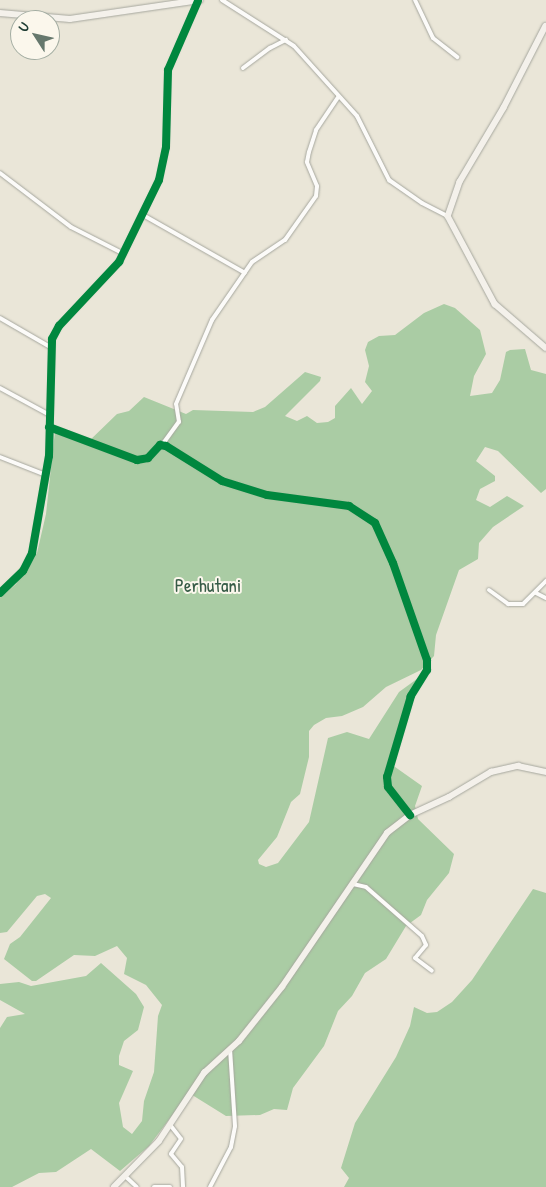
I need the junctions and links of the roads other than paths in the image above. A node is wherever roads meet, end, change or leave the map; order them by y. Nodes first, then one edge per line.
1 (222, 0) edge
2 (415, 0) edge
3 (199, 1) edge
4 (0, 13) edge
5 (546, 26) edge
6 (286, 40) junction
7 (457, 57) dead end
8 (243, 68) dead end
9 (338, 97) junction
10 (0, 173) edge
11 (143, 214) junction
12 (448, 216) junction
13 (124, 254) junction
14 (245, 273) junction
15 (0, 318) edge
16 (50, 347) junction
17 (546, 348) edge
18 (0, 388) edge
19 (48, 414) junction
20 (50, 427) junction
21 (162, 444) junction
22 (0, 457) edge
23 (46, 475) junction
24 (546, 581) edge
25 (0, 584) edge
26 (5, 589) junction
27 (489, 590) dead end
28 (0, 593) edge
29 (536, 593) junction
30 (546, 598) edge
31 (546, 772) edge
32 (410, 815) junction
33 (352, 884) junction
34 (432, 971) dead end
35 (230, 1049) junction
36 (171, 1126) junction
37 (125, 1176) junction
38 (114, 1187) edge
39 (137, 1187) edge
40 (154, 1187) edge
41 (170, 1187) edge
42 (183, 1187) edge
43 (210, 1187) edge

1 - 6 street
2 - 7 street
3 - 4 street
3 - 11 street
5 - 12 street
6 - 8 street
6 - 9 street
9 - 12 street
9 - 14 street
10 - 13 street
11 - 13 street
11 - 14 street
12 - 17 street
13 - 16 street
14 - 21 street
15 - 16 street
16 - 19 street
18 - 19 street
19 - 20 street
20 - 21 street
20 - 23 street
21 - 32 street
22 - 23 street
23 - 26 street
24 - 29 street
25 - 26 street
26 - 28 street
27 - 29 street
29 - 30 street
31 - 32 street
32 - 33 street
33 - 34 street
33 - 35 street
35 - 36 street
35 - 43 street
36 - 37 street
36 - 42 street
37 - 38 street
37 - 39 street
40 - 41 street

